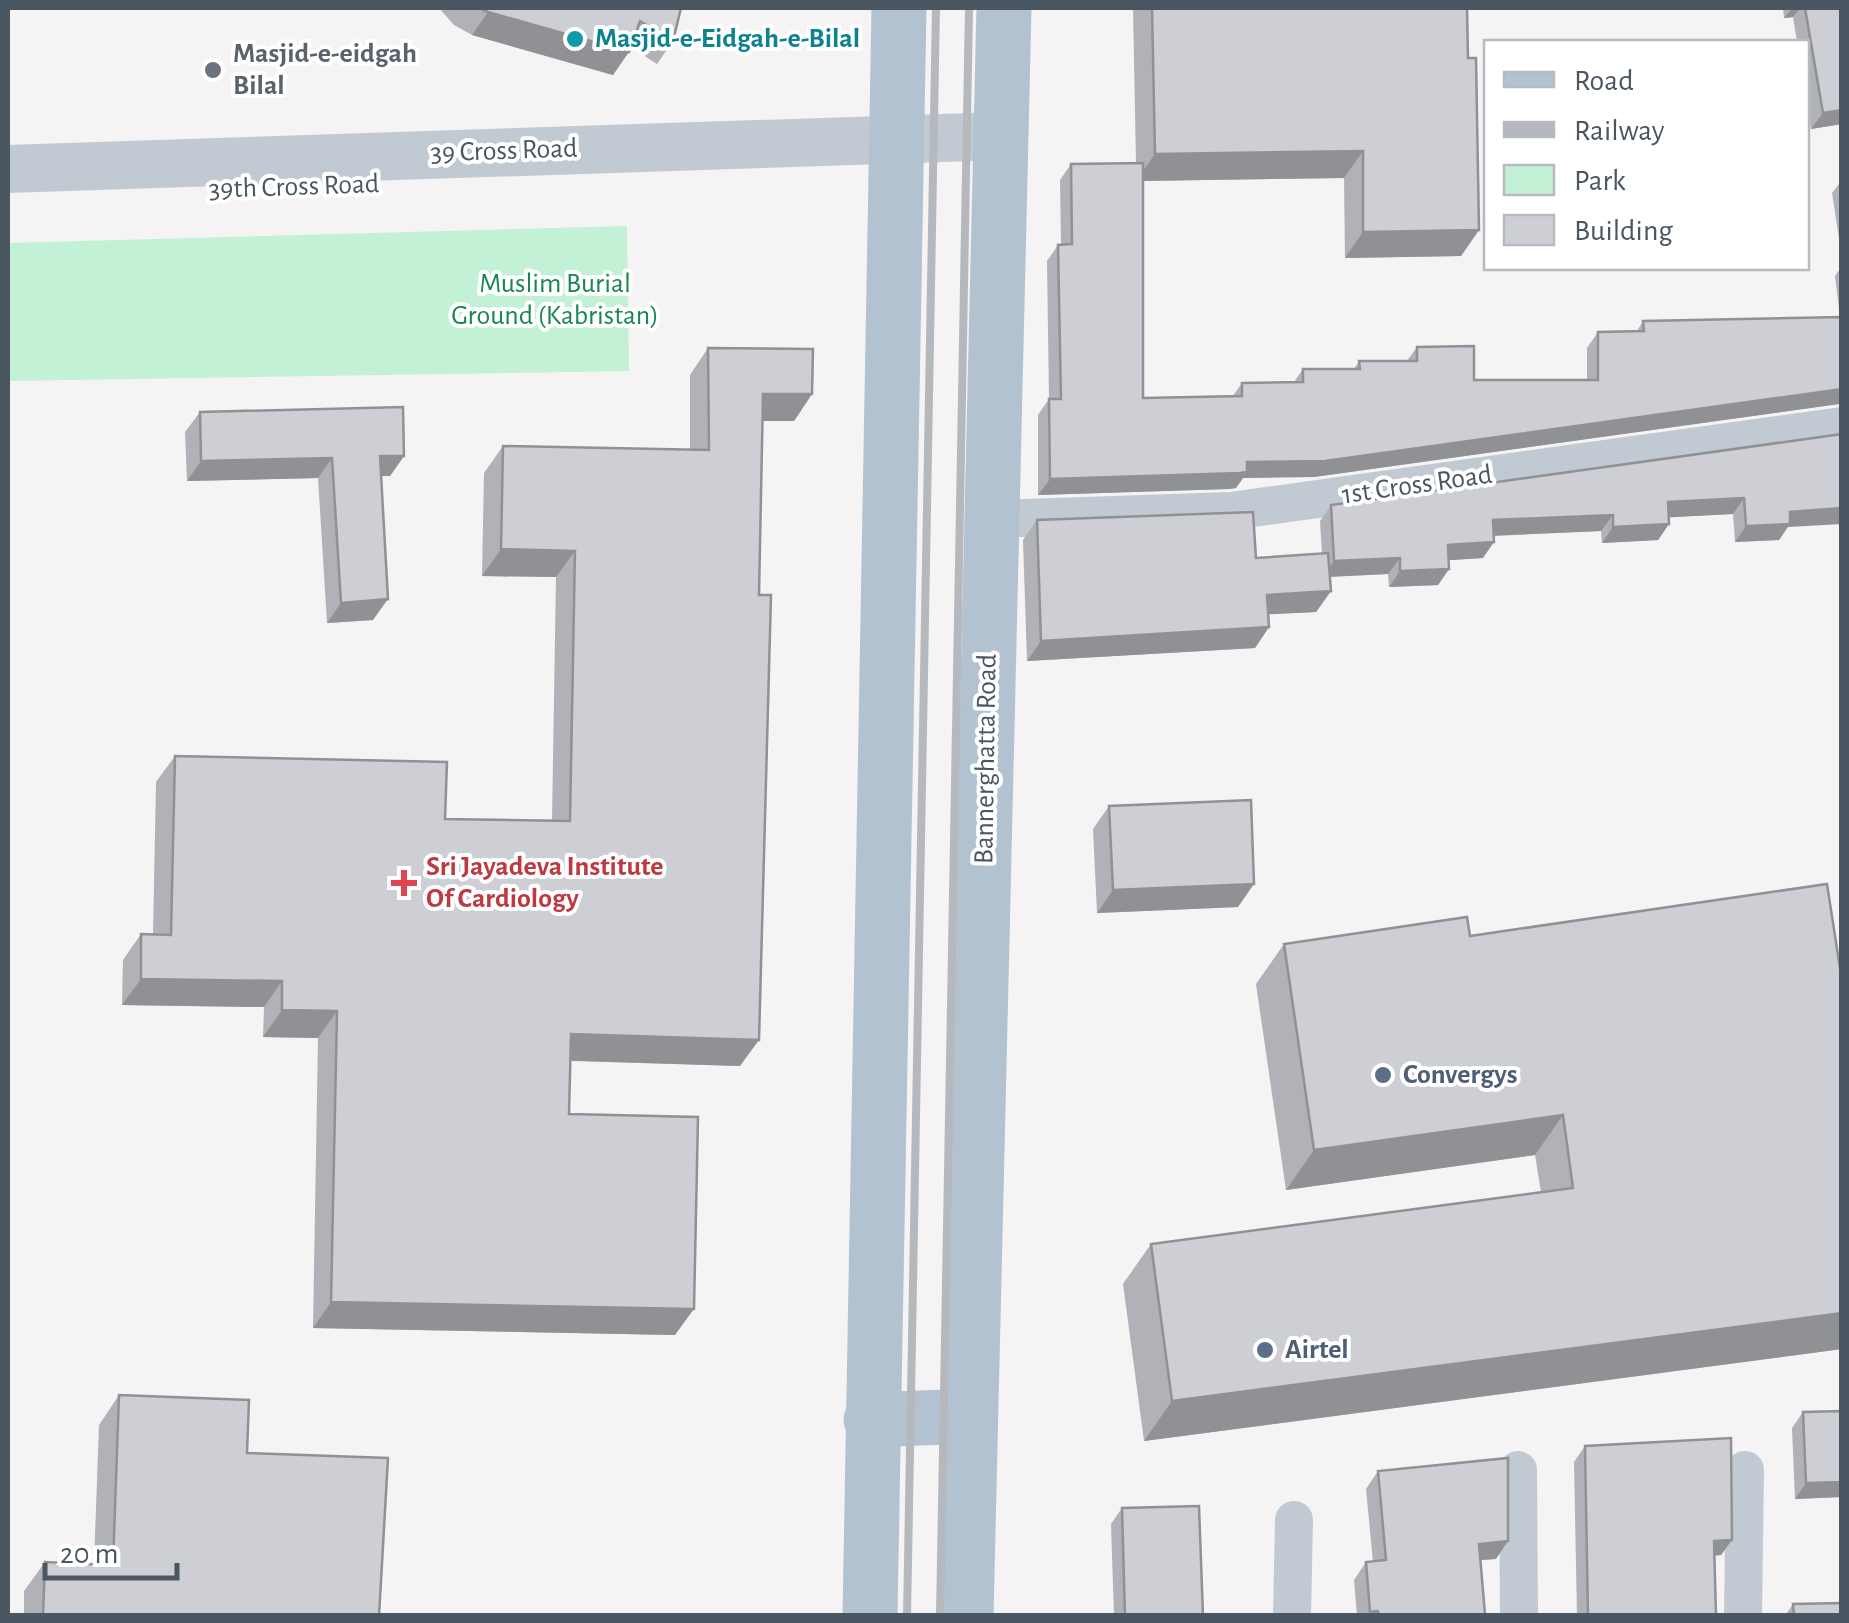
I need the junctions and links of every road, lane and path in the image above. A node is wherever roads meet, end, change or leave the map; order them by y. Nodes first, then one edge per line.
1 (899, 8) edge
2 (1004, 8) edge
3 (1000, 152) junction
4 (896, 153) junction
5 (8, 169) edge
6 (282, 174) junction
7 (8, 198) edge
8 (1842, 426) edge
9 (991, 519) junction
10 (970, 1416) junction
11 (871, 1437) junction
12 (1518, 1470) dead end
13 (1745, 1470) dead end
14 (968, 1510) junction
15 (1294, 1520) dead end
16 (870, 1616) edge
17 (966, 1616) edge
18 (986, 1616) edge
19 (1292, 1616) edge
20 (1519, 1616) edge
21 (1743, 1616) edge

1 - 4 main road
2 - 3 main road, Bannerghatta Road
3 - 4 street, 39th Cross Road
3 - 9 main road, Bannerghatta Road
4 - 6 street, 39th Cross Road
4 - 11 main road
5 - 6 street
6 - 7 street, 39th Cross Road
8 - 9 street, 1st Cross Road
9 - 10 main road, Bannerghatta Road
10 - 11 main road
10 - 14 main road, Bannerghatta Road
11 - 16 main road
12 - 20 street
13 - 21 street
14 - 17 main road
14 - 18 main road
15 - 19 street

